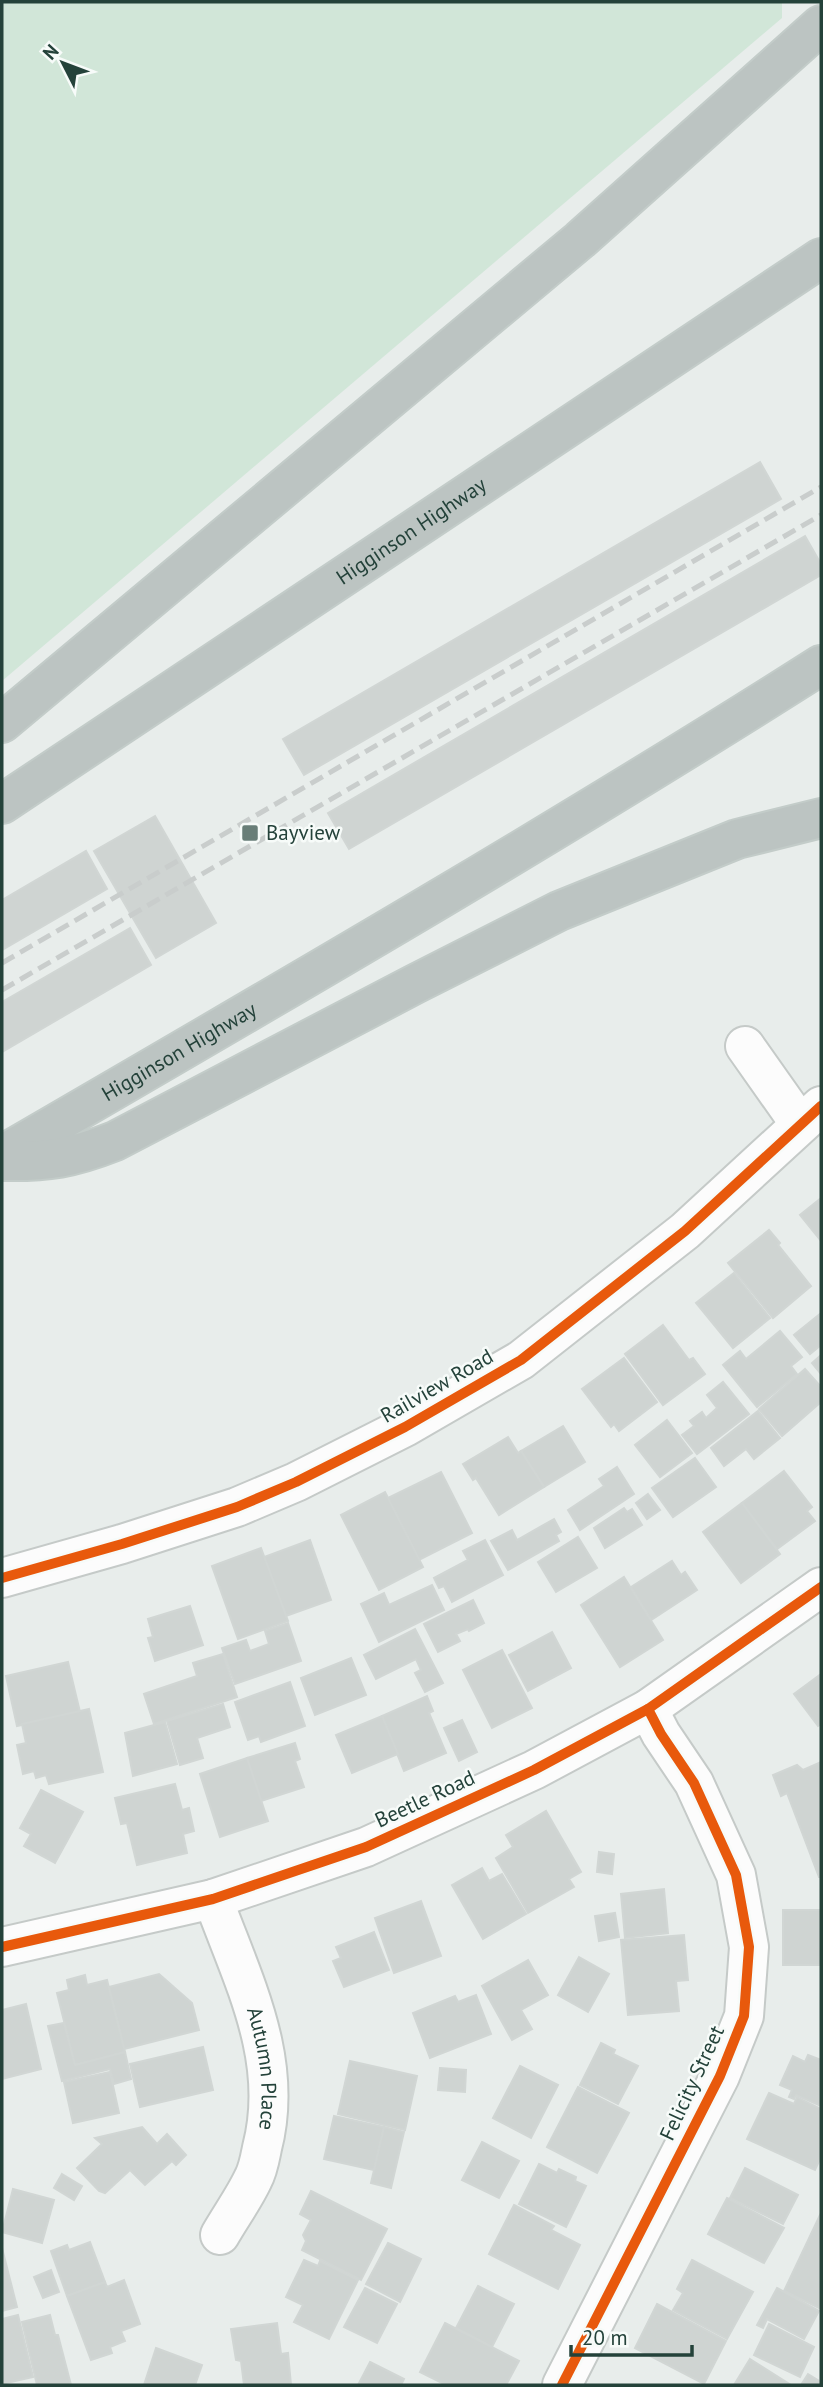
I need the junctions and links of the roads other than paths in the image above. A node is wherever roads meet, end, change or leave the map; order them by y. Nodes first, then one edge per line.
1 (821, 25) edge
2 (821, 258) edge
3 (821, 665) edge
4 (2, 723) edge
5 (2, 804) edge
6 (821, 818) edge
7 (745, 1046) dead end
8 (811, 1115) edge
9 (2, 1155) edge
10 (2, 1161) edge
11 (2, 1578) edge
12 (821, 1587) edge
13 (648, 1709) junction
14 (213, 1899) junction
15 (4, 1937) edge
16 (219, 2235) dead end
17 (562, 2385) edge

1 - 4 highway
2 - 5 highway, Higginson Highway
3 - 9 highway, Higginson Highway
6 - 10 highway
7 - 8 street
8 - 11 street, Railview Road
12 - 13 street, Beetle Road
13 - 14 street, Beetle Road
13 - 17 street, Felicity Street
14 - 15 street, Beetle Road
14 - 16 street, Autumn Place

